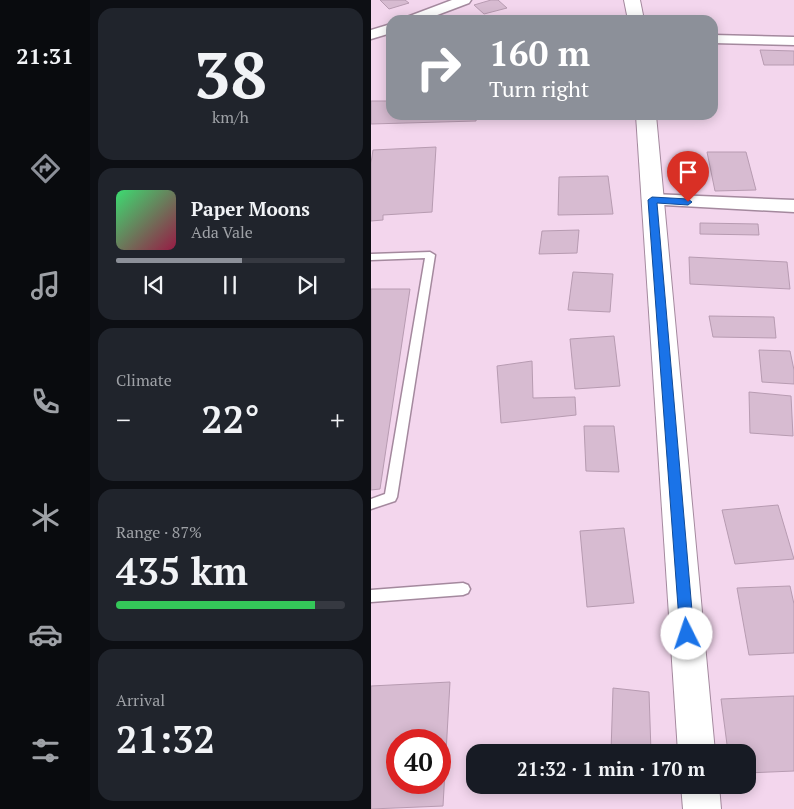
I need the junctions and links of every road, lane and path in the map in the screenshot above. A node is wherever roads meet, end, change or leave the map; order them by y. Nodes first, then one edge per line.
1 (464, 0) edge
2 (632, 0) edge
3 (425, 15) edge
4 (635, 15) edge
5 (386, 30) edge
6 (371, 36) edge
7 (718, 39) edge
8 (794, 41) edge
9 (645, 120) edge
10 (652, 200) junction
11 (794, 206) edge
12 (371, 257) edge
13 (371, 504) edge
14 (463, 589) dead end
15 (371, 596) edge
16 (696, 744) edge
17 (701, 794) edge
18 (702, 809) edge

1 - 3 street
2 - 4 street
5 - 6 street
7 - 8 street
9 - 10 street
10 - 11 street
10 - 16 street
12 - 13 lane
14 - 15 lane
17 - 18 street

